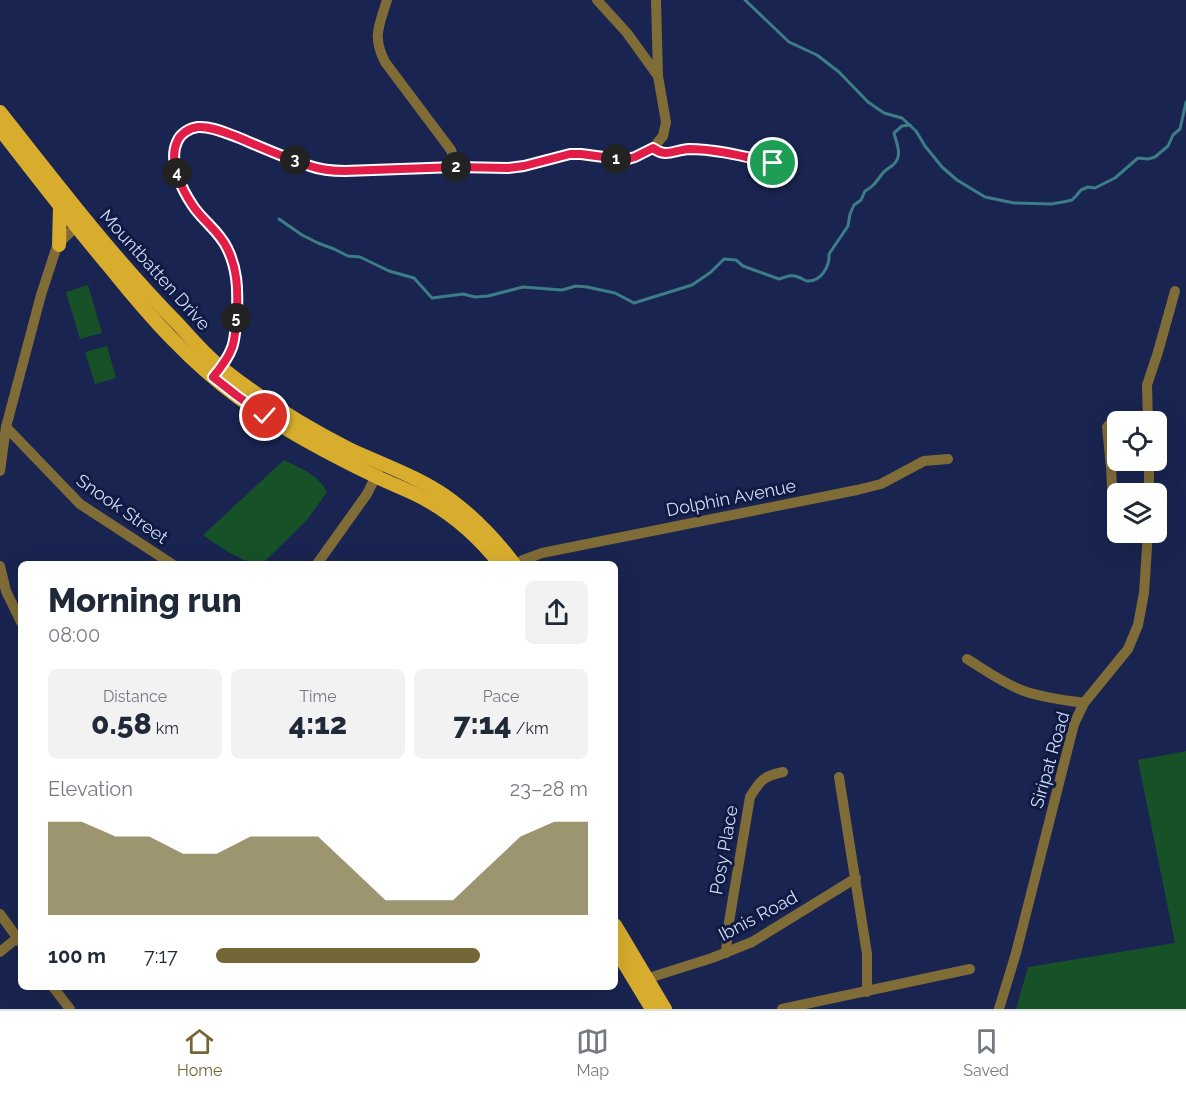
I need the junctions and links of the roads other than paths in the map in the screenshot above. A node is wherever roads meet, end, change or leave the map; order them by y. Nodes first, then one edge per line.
1 (387, 0) edge
2 (597, 0) edge
3 (656, 0) edge
4 (658, 76) junction
5 (0, 112) edge
6 (0, 129) edge
7 (653, 148) junction
8 (773, 163) dead end
9 (456, 167) junction
10 (60, 207) junction
11 (80, 223) junction
12 (59, 245) junction
13 (1175, 291) dead end
14 (217, 372) junction
15 (1148, 411) edge
16 (6, 427) junction
17 (948, 459) dead end
18 (379, 470) junction
19 (0, 471) edge
20 (1147, 543) edge
21 (167, 561) edge
22 (319, 561) edge
23 (498, 561) edge
24 (513, 561) edge
25 (521, 561) edge
26 (0, 566) edge
27 (18, 616) edge
28 (967, 659) dead end
29 (1084, 703) junction
30 (783, 772) dead end
31 (839, 777) dead end
32 (856, 878) junction
33 (0, 914) edge
34 (618, 931) edge
35 (18, 940) edge
36 (18, 942) edge
37 (0, 952) edge
38 (618, 952) edge
39 (726, 953) junction
40 (970, 969) dead end
41 (643, 983) junction
42 (55, 990) edge
43 (867, 992) junction
44 (70, 1009) edge
45 (652, 1009) edge
46 (665, 1009) edge
47 (782, 1009) edge
48 (999, 1009) edge

1 - 9 street
2 - 4 street
3 - 4 street
4 - 7 street
5 - 11 main road, Mountbatten Drive
6 - 10 main road, Mountbatten Drive
7 - 8 street
7 - 9 street
9 - 14 street
10 - 11 main road, Mountbatten Drive
10 - 12 main road
11 - 12 street
11 - 14 main road, Mountbatten Drive
12 - 16 street
13 - 15 street
14 - 18 main road, Mountbatten Drive
16 - 19 street
16 - 21 street, Snook Street
17 - 25 street, Dolphin Avenue
18 - 22 street
18 - 23 main road, Mountbatten Drive
18 - 24 main road, Mountbatten Drive
20 - 29 street, Siripat Road
26 - 27 street
28 - 29 street
29 - 48 street, Siripat Road
30 - 39 street, Posy Place
31 - 32 street
32 - 39 street, Ibnis Road
32 - 43 street
33 - 35 street
34 - 41 main road
36 - 37 street
38 - 41 main road
39 - 41 street, Ibnis Road
40 - 43 street
41 - 45 main road
41 - 46 main road
42 - 44 street
43 - 47 street

